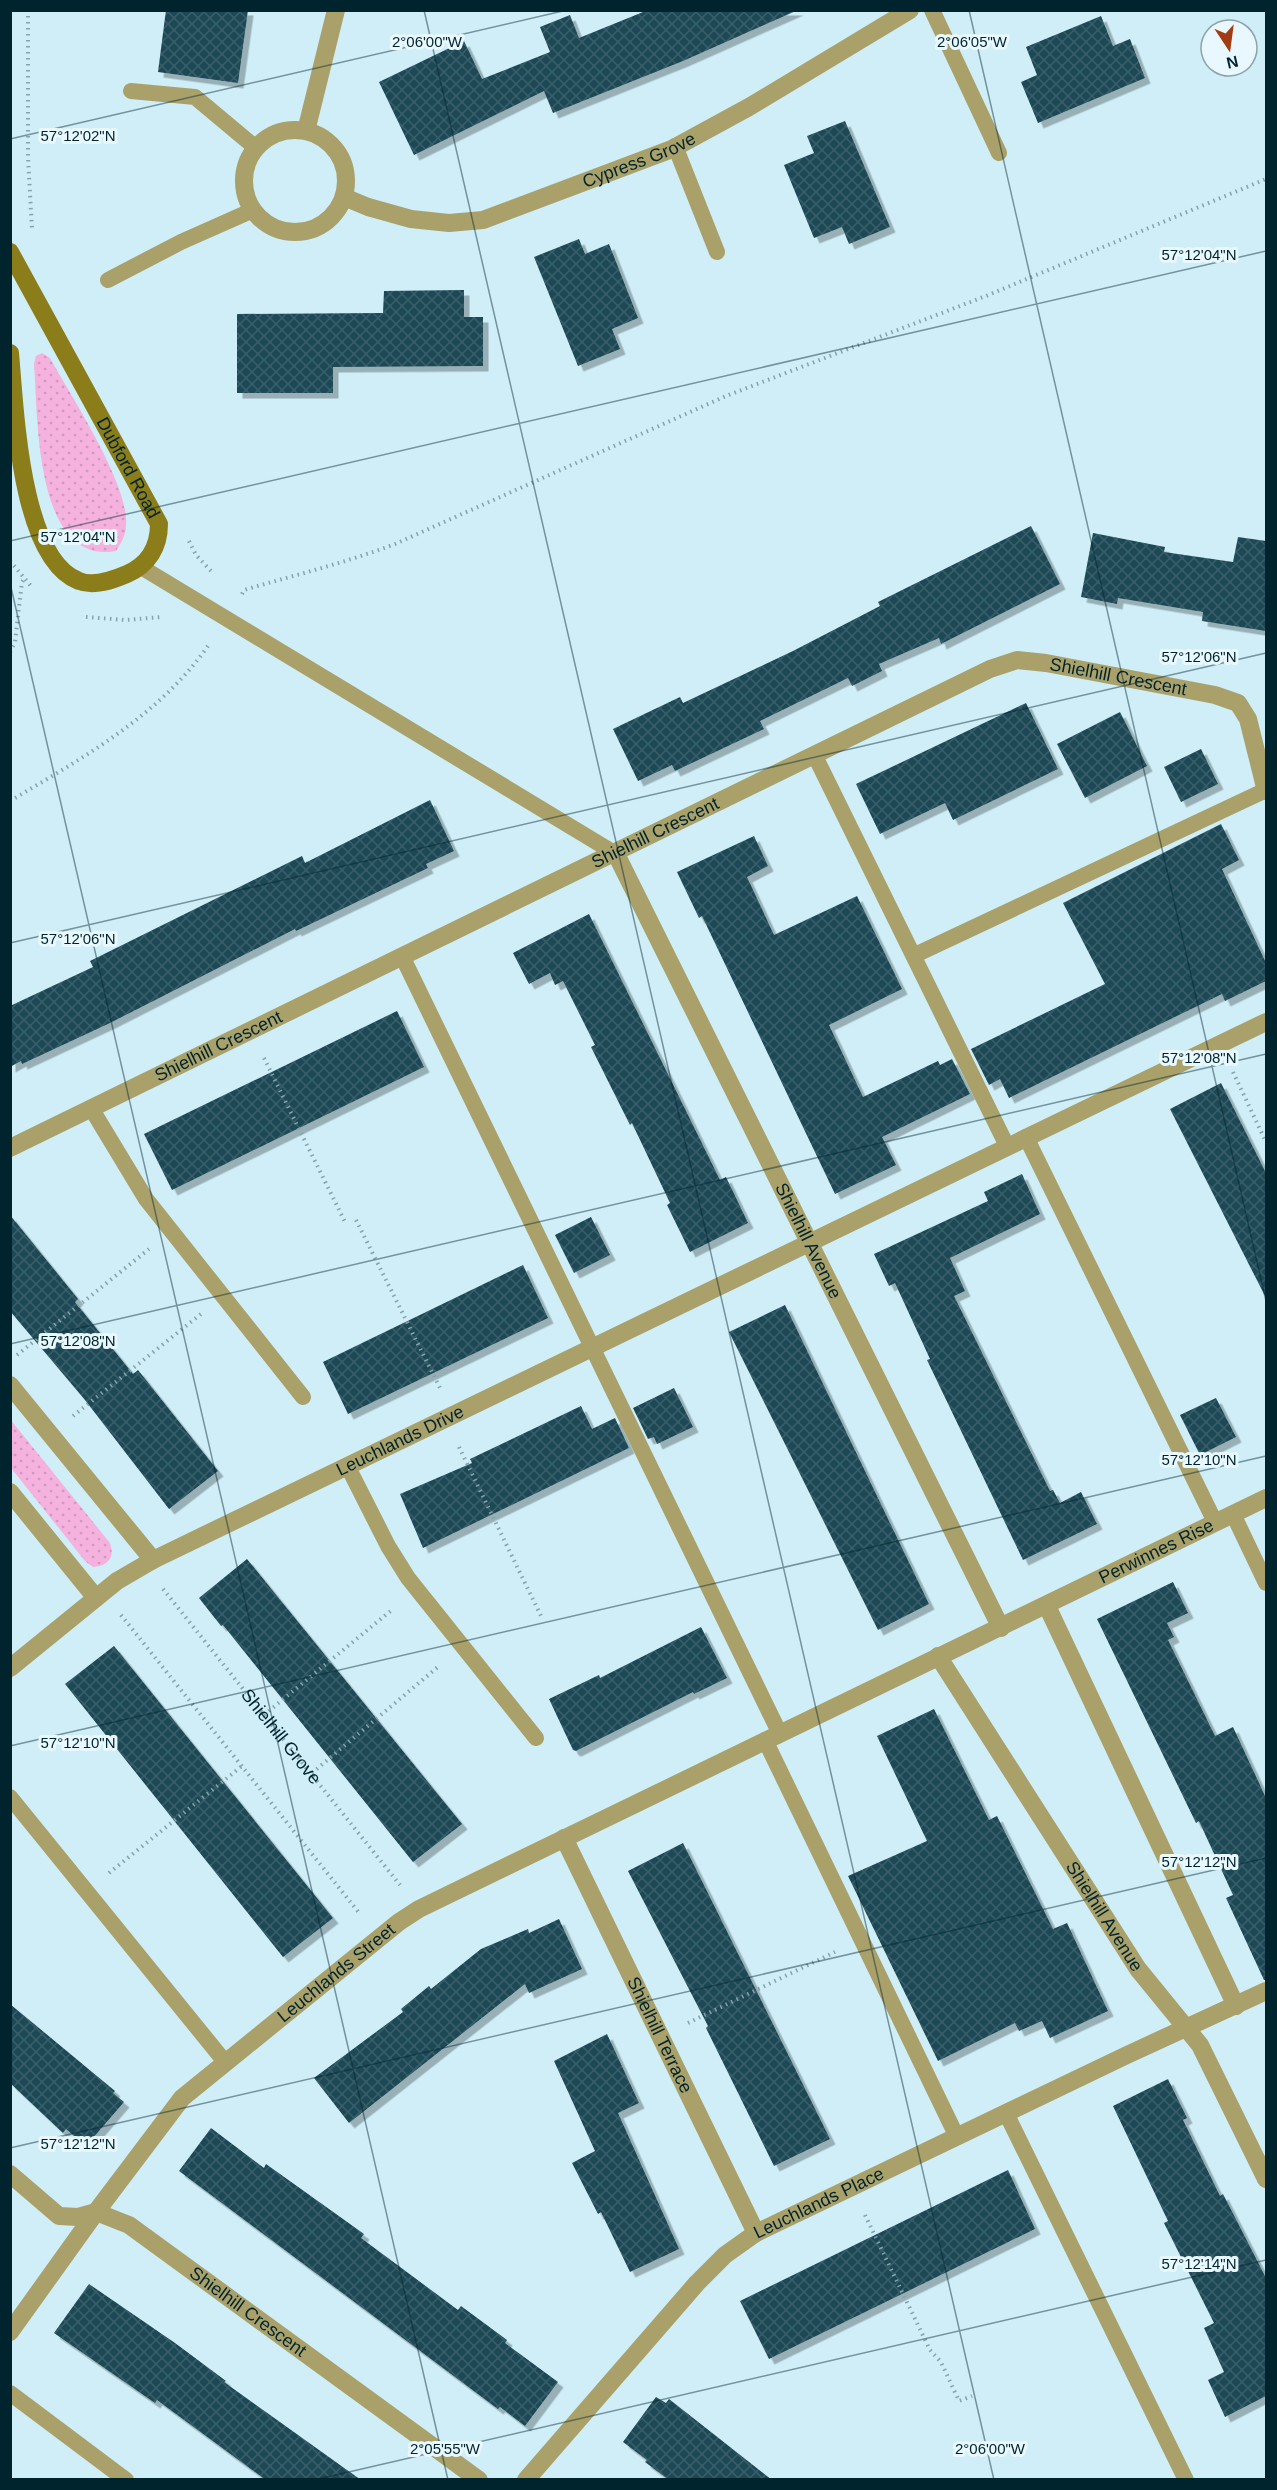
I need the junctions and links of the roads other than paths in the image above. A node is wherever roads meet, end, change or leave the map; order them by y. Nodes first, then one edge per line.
1 (336, 10) edge
2 (910, 10) edge
3 (932, 10) edge
4 (130, 91) dead end
5 (306, 131) junction
6 (675, 146) junction
7 (256, 148) junction
8 (999, 153) dead end
9 (344, 197) junction
10 (253, 210) junction
11 (10, 252) edge
12 (717, 252) dead end
13 (108, 280) dead end
14 (10, 353) edge
15 (141, 567) junction
16 (815, 756) junction
17 (1266, 790) edge
18 (616, 854) junction
19 (915, 955) junction
20 (402, 956) junction
21 (1266, 1022) edge
22 (91, 1108) junction
23 (1026, 1137) junction
24 (1007, 1146) junction
25 (10, 1148) edge
26 (810, 1242) junction
27 (593, 1346) junction
28 (10, 1385) edge
29 (303, 1397) dead end
30 (348, 1467) junction
31 (10, 1492) edge
32 (1266, 1497) edge
33 (1233, 1514) junction
34 (1215, 1522) junction
35 (153, 1560) junction
36 (1266, 1582) edge
37 (96, 1598) junction
38 (1047, 1606) junction
39 (1000, 1628) junction
40 (939, 1656) junction
41 (10, 1668) edge
42 (772, 1736) junction
43 (536, 1738) dead end
44 (10, 1797) edge
45 (564, 1838) junction
46 (1266, 1991) edge
47 (1236, 2006) junction
48 (1187, 2027) junction
49 (225, 2062) junction
50 (1006, 2113) junction
51 (957, 2137) junction
52 (10, 2174) edge
53 (1266, 2179) edge
54 (96, 2212) junction
55 (756, 2233) junction
56 (10, 2332) edge
57 (10, 2394) edge
58 (126, 2480) edge
59 (479, 2480) edge
60 (526, 2480) edge
61 (1186, 2480) edge

1 - 5 street
2 - 6 street, Cypress Grove
3 - 8 lane
4 - 7 lane
5 - 7 street
5 - 9 street
6 - 9 street, Cypress Grove
6 - 12 lane
7 - 10 street
9 - 10 street
10 - 13 lane
11 - 15 street, Dubford Road
14 - 15 street
15 - 18 lane
16 - 17 street, Shielhill Crescent
16 - 18 street, Shielhill Crescent
16 - 19 lane
17 - 19 lane
18 - 20 street, Shielhill Crescent
18 - 26 street, Shielhill Avenue
19 - 24 lane
20 - 22 street, Shielhill Crescent
20 - 27 lane
21 - 23 street, Leuchlands Drive
22 - 25 street, Shielhill Crescent
22 - 29 lane
23 - 24 street, Leuchlands Drive
23 - 34 lane
24 - 26 street, Leuchlands Drive
26 - 27 street, Leuchlands Drive
26 - 39 street, Shielhill Avenue
27 - 30 street, Leuchlands Drive
27 - 42 lane
28 - 35 street
30 - 35 street, Leuchlands Drive
30 - 43 lane
31 - 37 street
32 - 33 street, Perwinnes Rise
33 - 34 street, Perwinnes Rise
33 - 36 lane
34 - 38 street, Perwinnes Rise
35 - 37 street, Leuchlands Drive
37 - 41 street, Leuchlands Drive
38 - 39 street, Perwinnes Rise
38 - 47 street
39 - 40 street, Perwinnes Rise
40 - 42 street, Leuchlands Street
40 - 48 street, Shielhill Avenue
42 - 45 street, Leuchlands Street
42 - 51 lane
44 - 49 lane
45 - 49 street, Leuchlands Street
45 - 55 street, Shielhill Terrace
46 - 47 street, Leuchlands Place
47 - 48 street, Leuchlands Place
48 - 50 street, Leuchlands Place
48 - 53 street, Shielhill Avenue
49 - 54 street, Leuchlands Street
50 - 51 street, Leuchlands Place
50 - 61 lane
51 - 55 street, Leuchlands Place
52 - 54 street
54 - 56 street, Leuchlands Street
54 - 59 street, Shielhill Crescent
55 - 60 street, Leuchlands Place
57 - 58 lane

